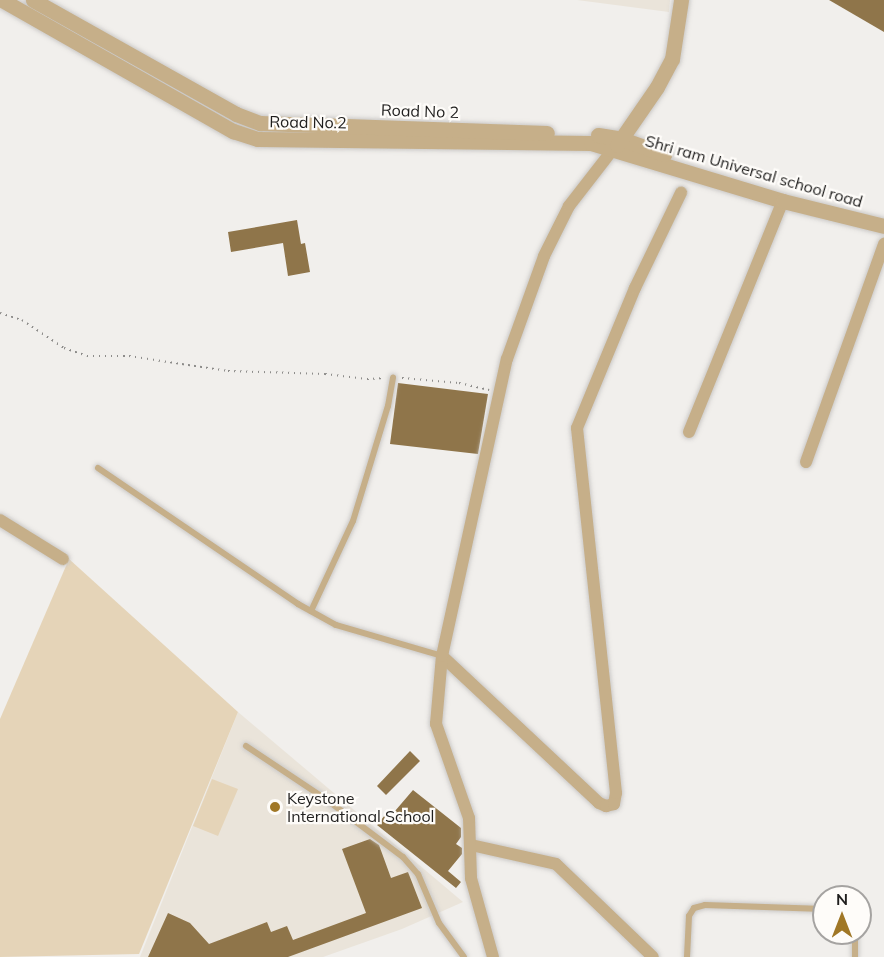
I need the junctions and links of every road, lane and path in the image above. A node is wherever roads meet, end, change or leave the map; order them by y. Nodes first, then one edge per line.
1 (2, 0) edge
2 (33, 0) edge
3 (681, 0) edge
4 (618, 144) junction
5 (681, 193) dead end
6 (783, 201) junction
7 (884, 216) edge
8 (884, 226) edge
9 (884, 244) edge
10 (0, 313) edge
11 (393, 377) junction
12 (499, 393) junction
13 (689, 432) dead end
14 (806, 462) dead end
15 (98, 468) dead end
16 (0, 520) edge
17 (63, 559) dead end
18 (311, 611) junction
19 (442, 656) junction
20 (246, 746) dead end
21 (471, 845) junction
22 (812, 909) edge
23 (464, 957) edge
24 (493, 957) edge
25 (653, 957) edge
26 (687, 957) edge

1 - 4 street, Road No.2
2 - 4 street, Road No 2
3 - 4 street
4 - 6 street, Shri ram Universal school road
4 - 7 street, Shri ram Universal school road
4 - 12 street
5 - 19 street
6 - 8 street, Shri ram Universal school road
6 - 13 street
9 - 14 street
10 - 11 path
11 - 12 path
11 - 18 lane
12 - 19 street
15 - 18 lane
16 - 17 street
18 - 19 lane
19 - 21 street
20 - 23 lane
21 - 24 street
21 - 25 street
22 - 26 lane

